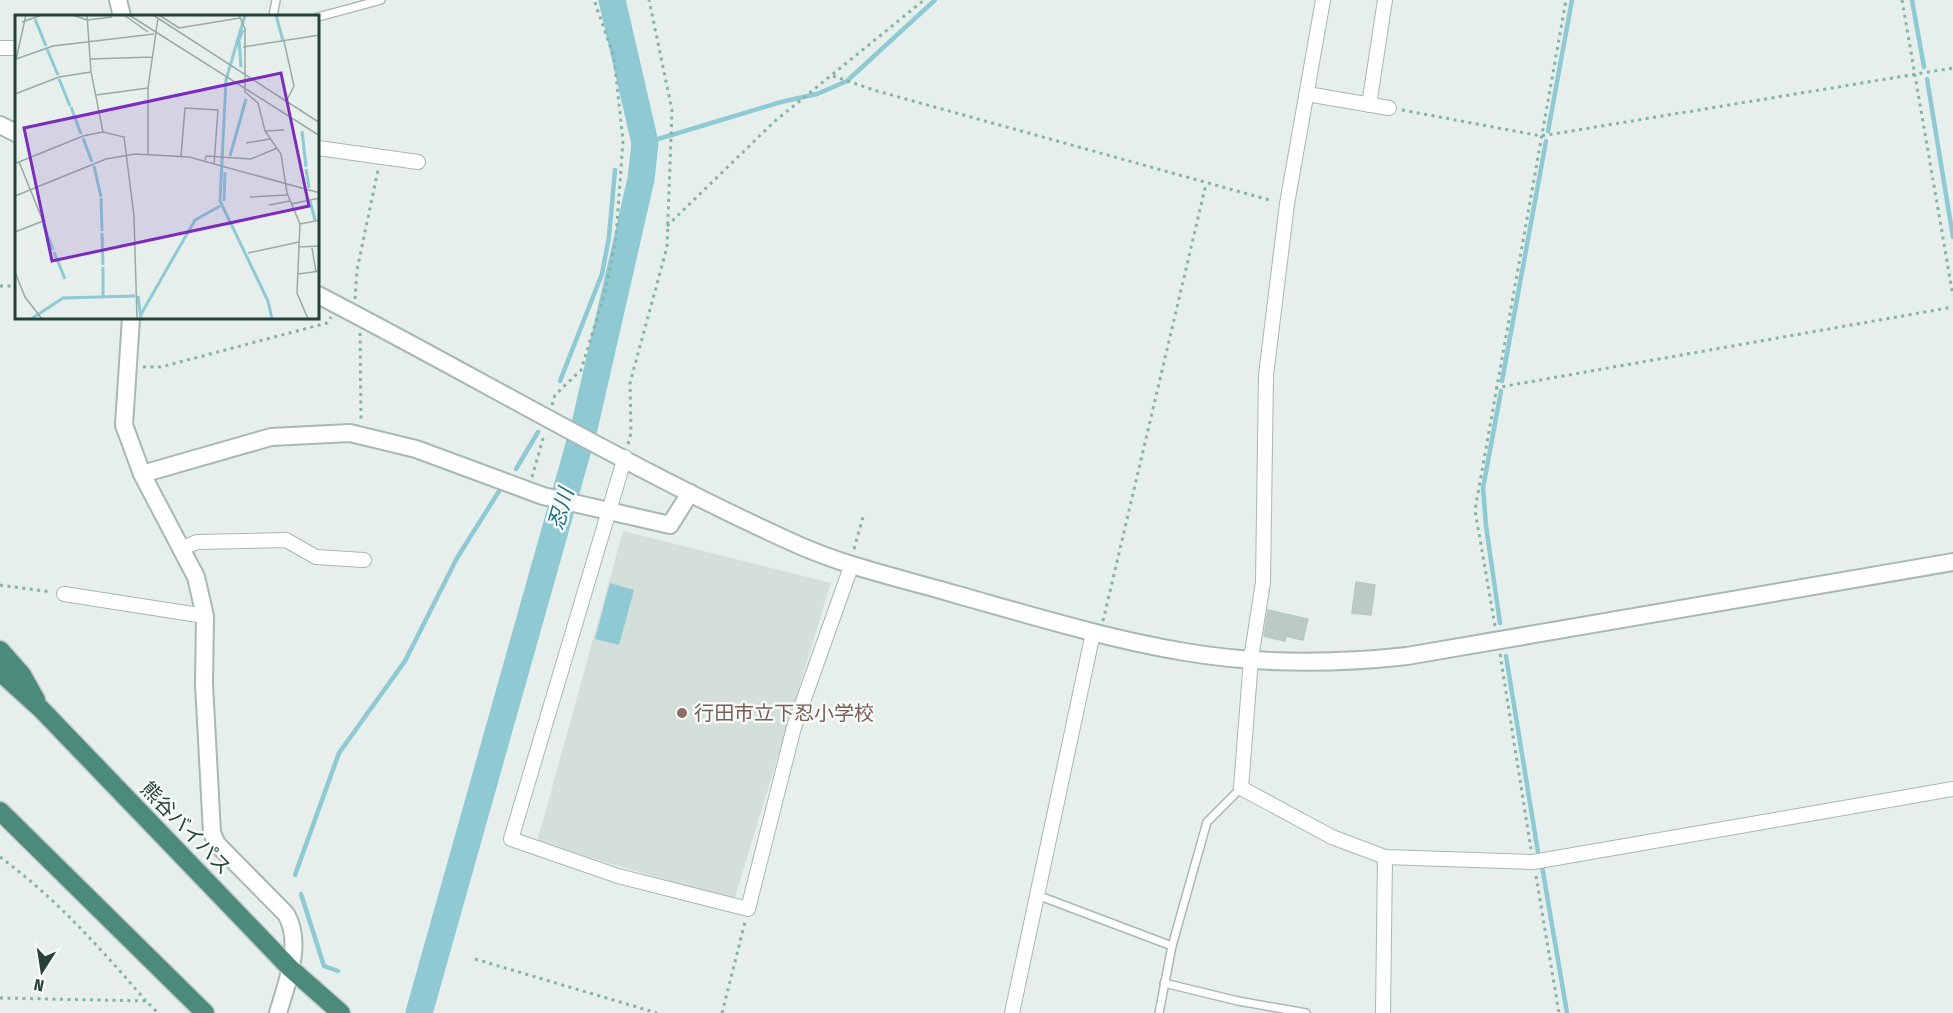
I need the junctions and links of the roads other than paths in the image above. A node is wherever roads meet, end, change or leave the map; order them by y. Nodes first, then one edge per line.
1 (118, 0) edge
2 (276, 0) edge
3 (381, 0) edge
4 (1323, 0) edge
5 (1385, 0) edge
6 (122, 15) edge
7 (273, 15) edge
8 (320, 16) edge
9 (1307, 94) junction
10 (1369, 105) junction
11 (1389, 108) road end
12 (0, 125) edge
13 (15, 132) edge
14 (320, 148) edge
15 (418, 162) dead end
16 (320, 296) edge
17 (131, 320) edge
18 (625, 457) junction
19 (142, 474) junction
20 (690, 492) junction
21 (604, 510) junction
22 (182, 548) junction
23 (853, 558) junction
24 (364, 560) dead end
25 (1953, 562) edge
26 (64, 594) road end
27 (205, 616) junction
28 (1096, 634) junction
29 (0, 650) edge
30 (1251, 659) junction
31 (0, 672) edge
32 (41, 709) junction
33 (1241, 788) junction
34 (1953, 789) edge
35 (0, 812) edge
36 (1385, 857) junction
37 (1037, 895) junction
38 (1172, 946) junction
39 (290, 968) junction
40 (1164, 983) junction
41 (205, 1013) edge
42 (278, 1013) edge
43 (341, 1013) edge
44 (1012, 1013) edge
45 (1159, 1013) edge
46 (1306, 1013) edge
47 (1383, 1013) edge

1 - 6 street
2 - 7 lane
3 - 8 lane
4 - 9 street
5 - 10 street
9 - 10 street
9 - 30 street
10 - 11 street
12 - 13 street
14 - 15 street
16 - 18 street
17 - 19 street
18 - 20 street
18 - 21 street
19 - 21 street
19 - 22 street
20 - 21 street
20 - 23 street
21 - 23 street
22 - 24 street
22 - 27 street
23 - 28 street
25 - 30 street
26 - 27 street
27 - 39 street
28 - 30 street
28 - 37 street
29 - 32 highway
30 - 33 street
31 - 32 highway, 熊谷バイパス
32 - 39 highway, 熊谷バイパス
33 - 36 street
33 - 38 lane
34 - 36 street
35 - 41 highway
36 - 47 street
37 - 38 lane
37 - 44 street
38 - 40 lane
39 - 42 street
39 - 43 highway, 熊谷バイパス
40 - 45 lane
40 - 46 lane

